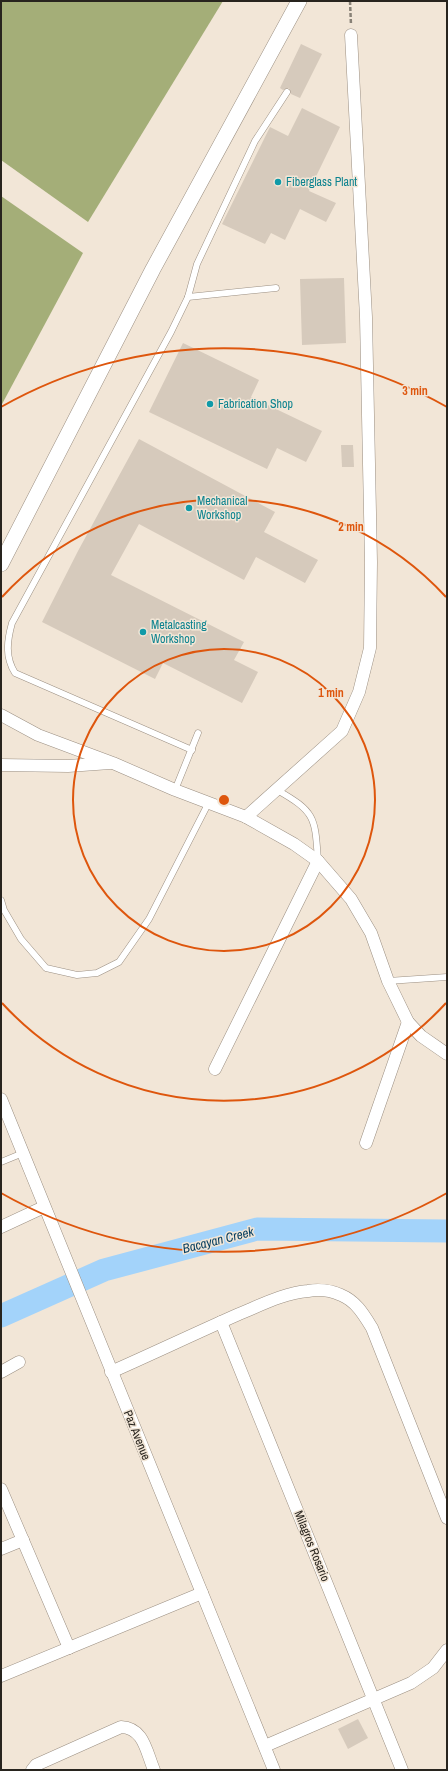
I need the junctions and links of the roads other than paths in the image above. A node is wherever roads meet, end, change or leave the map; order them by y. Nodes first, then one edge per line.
1 (299, 1) edge
2 (351, 35) road end
3 (287, 92) dead end
4 (276, 288) dead end
5 (188, 297) junction
6 (1, 564) edge
7 (1, 715) edge
8 (198, 733) dead end
9 (192, 750) junction
10 (113, 763) junction
11 (1, 765) edge
12 (175, 790) junction
13 (277, 790) junction
14 (209, 802) junction
15 (246, 817) junction
16 (318, 861) junction
17 (1, 900) edge
18 (447, 977) edge
19 (388, 981) junction
20 (408, 1022) junction
21 (447, 1054) edge
22 (215, 1069) dead end
23 (1, 1099) edge
24 (366, 1143) dead end
25 (23, 1153) junction
26 (1, 1162) edge
27 (44, 1207) junction
28 (1, 1227) edge
29 (221, 1322) junction
30 (19, 1362) dead end
31 (1, 1372) edge
32 (111, 1372) junction
33 (1, 1489) edge
34 (447, 1518) edge
35 (23, 1540) junction
36 (1, 1549) edge
37 (202, 1594) junction
38 (69, 1648) junction
39 (447, 1650) edge
40 (1, 1676) edge
41 (375, 1700) junction
42 (265, 1746) junction
43 (32, 1770) edge
44 (154, 1770) edge
45 (274, 1770) edge
46 (402, 1770) edge

1 - 6 street
2 - 13 street
3 - 5 lane
4 - 5 lane
5 - 9 lane
7 - 10 street
8 - 9 lane
9 - 12 lane
10 - 11 street
10 - 12 street
12 - 14 street
13 - 15 street
13 - 16 lane
14 - 15 street
14 - 17 lane
15 - 16 street
16 - 19 street
16 - 22 street
18 - 19 lane
19 - 20 street
20 - 21 street
20 - 24 street
23 - 25 street, Paz Avenue
25 - 26 lane
25 - 27 street, Paz Avenue
27 - 28 street
27 - 32 street, Paz Avenue
29 - 32 street
29 - 34 street
29 - 41 street, Milagros Rosario
30 - 31 street
32 - 37 street, Paz Avenue
33 - 35 street
35 - 36 street
35 - 38 street
37 - 38 street
37 - 42 street, Paz Avenue
38 - 40 street
39 - 41 street
41 - 42 street
41 - 46 street, Milagros Rosario
42 - 45 street, Paz Avenue
43 - 44 street

